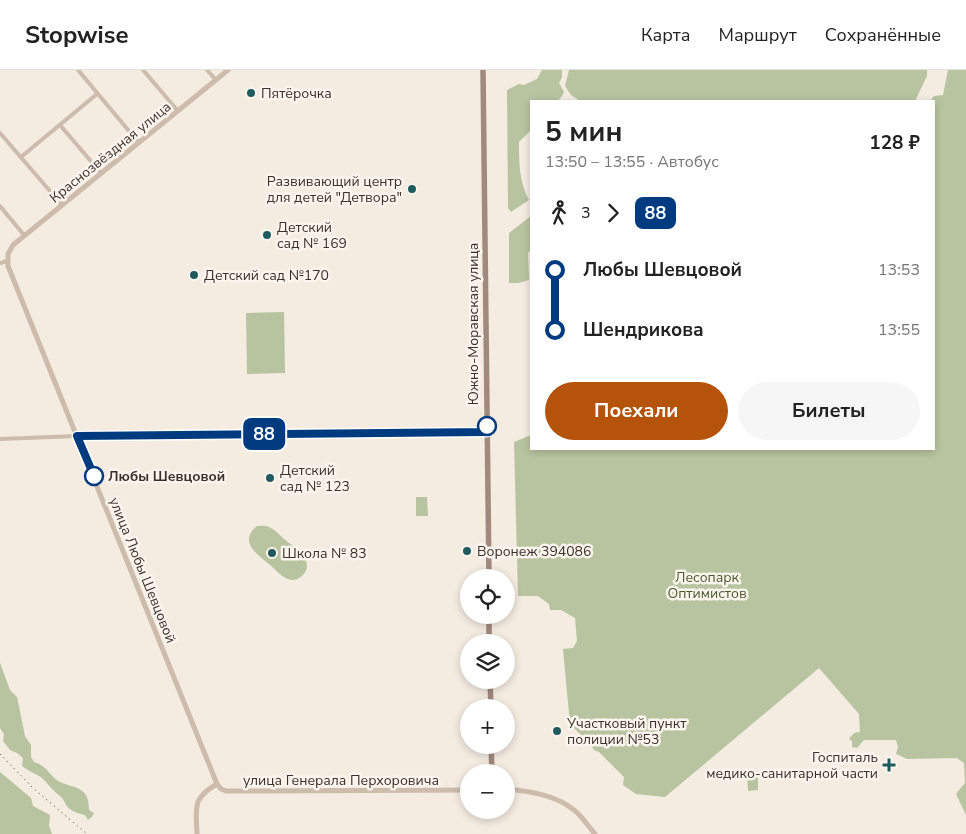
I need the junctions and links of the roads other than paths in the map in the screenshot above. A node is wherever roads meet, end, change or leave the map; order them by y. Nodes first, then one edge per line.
1 (78, 70) edge
2 (143, 70) edge
3 (207, 70) edge
4 (228, 70) edge
5 (483, 70) edge
6 (216, 80) junction
7 (97, 94) junction
8 (178, 111) junction
9 (60, 125) junction
10 (0, 133) edge
11 (139, 143) junction
12 (21, 157) junction
13 (101, 173) junction
14 (62, 205) junction
15 (0, 206) edge
16 (24, 236) junction
17 (8, 254) joint
18 (7, 261) junction
19 (0, 264) edge
20 (487, 432) junction
21 (77, 436) junction
22 (0, 439) edge
23 (489, 569) edge
24 (217, 784) junction
25 (460, 790) edge
26 (515, 790) edge
27 (197, 834) edge
28 (595, 834) edge

1 - 7 street
2 - 8 street
3 - 6 street
4 - 6 street, Краснозвёздная улица
5 - 20 main road, Южно-Моравская улица
6 - 8 street, Краснозвёздная улица
7 - 9 street
7 - 11 street
8 - 11 street, Краснозвёздная улица
9 - 12 street
9 - 13 street
10 - 12 street
11 - 13 street, Краснозвёздная улица
12 - 14 street
13 - 14 street, Краснозвёздная улица
14 - 16 street, Краснозвёздная улица
15 - 16 street
16 - 17 street, Краснозвёздная улица
17 - 18 street, улица Любы Шевцовой
18 - 19 street
18 - 21 street, улица Любы Шевцовой
20 - 21 street
20 - 23 main road, Южно-Моравская улица
21 - 22 street
21 - 24 street, улица Любы Шевцовой
24 - 25 street, улица Генерала Перхоровича
24 - 27 street
26 - 28 street

